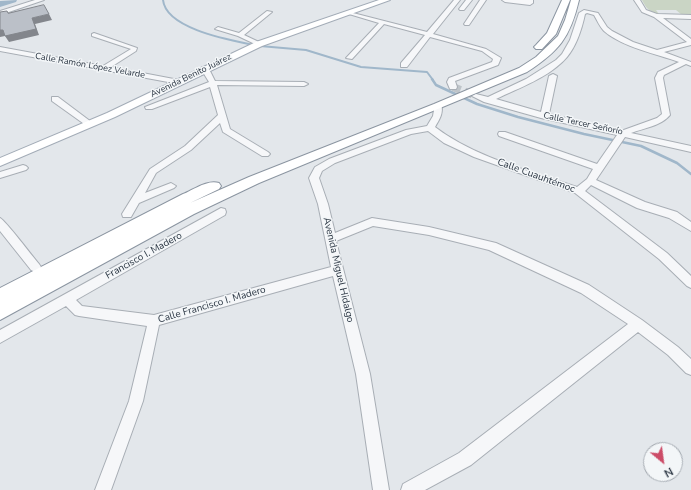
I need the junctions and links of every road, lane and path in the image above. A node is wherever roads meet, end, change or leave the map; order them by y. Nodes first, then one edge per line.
1 (41, 0) edge
2 (386, 0) edge
3 (457, 0) edge
4 (469, 0) edge
5 (483, 0) edge
6 (505, 0) edge
7 (566, 0) edge
8 (575, 0) edge
9 (637, 0) edge
10 (530, 1) edge
11 (462, 10) dead end
12 (269, 12) dead end
13 (0, 13) edge
14 (351, 13) junction
15 (656, 16) junction
16 (691, 16) edge
17 (383, 22) junction
18 (467, 24) dead end
19 (218, 29) dead end
20 (94, 35) dead end
21 (240, 35) junction
22 (429, 35) junction
23 (691, 42) edge
24 (259, 44) junction
25 (0, 49) edge
26 (657, 52) junction
27 (350, 58) dead end
28 (688, 63) edge
29 (404, 65) dead end
30 (103, 69) junction
31 (205, 69) junction
32 (553, 76) dead end
33 (180, 82) junction
34 (213, 83) junction
35 (304, 84) dead end
36 (453, 87) dead end
37 (476, 96) tunnel mouth
38 (55, 99) dead end
39 (487, 100) junction
40 (438, 106) junction
41 (149, 107) dead end
42 (223, 115) junction
43 (544, 116) junction
44 (90, 124) junction
45 (430, 128) junction
46 (623, 132) junction
47 (502, 134) dead end
48 (691, 149) edge
49 (265, 154) dead end
50 (0, 162) edge
51 (24, 168) dead end
52 (599, 168) junction
53 (0, 175) edge
54 (590, 181) junction
55 (171, 186) dead end
56 (578, 191) junction
57 (134, 202) junction
58 (221, 212) dead end
59 (127, 214) dead end
60 (0, 222) edge
61 (691, 227) edge
62 (4, 239) edge
63 (331, 239) junction
64 (35, 267) dead end
65 (336, 270) junction
66 (691, 282) edge
67 (0, 297) edge
68 (67, 299) junction
69 (0, 312) edge
70 (154, 322) junction
71 (638, 324) junction
72 (0, 337) edge
73 (691, 368) edge
74 (103, 490) edge
75 (381, 490) edge
76 (409, 490) edge

1 - 13 street
2 - 14 main road, Avenida Benito Juárez
3 - 22 street
4 - 11 street
5 - 18 street
6 - 10 street
7 - 67 highway
8 - 40 highway
9 - 15 street
12 - 21 street
14 - 17 street
14 - 24 main road, Avenida Benito Juárez
15 - 16 street
15 - 23 street
17 - 22 street
17 - 27 street
19 - 21 street
20 - 30 street
21 - 24 street
22 - 29 street
22 - 36 street
23 - 26 street
24 - 31 main road, Avenida Benito Juárez
25 - 30 street, Calle Ramón López Velarde
26 - 28 street
26 - 39 street
28 - 46 street
30 - 33 street, Calle Ramón López Velarde
31 - 33 main road, Avenida Benito Juárez
31 - 34 street
32 - 43 street
33 - 44 main road, Avenida Benito Juárez
34 - 35 street
34 - 41 street
34 - 42 street
37 - 39 street, Calle Tercer Señorío
38 - 44 street
39 - 43 street, Calle Tercer Señorío
40 - 45 street
40 - 69 highway
42 - 49 street
42 - 57 street
43 - 46 street, Calle Tercer Señorío
44 - 50 main road, Avenida Benito Juárez
45 - 56 street, Calle Cuauhtémoc
45 - 63 street, Avenida Miguel Hidalgo
46 - 48 street, Calle Tercer Señorío
46 - 52 street
47 - 52 street
51 - 53 street
52 - 54 street
54 - 56 street
54 - 61 street
55 - 57 street
56 - 66 street, Calle Cuauhtémoc
57 - 59 street
58 - 68 street, Francisco I. Madero
60 - 62 street
62 - 64 street
63 - 65 street, Avenida Miguel Hidalgo
63 - 71 street
65 - 70 street, Calle Francisco I. Madero
65 - 75 street, Avenida Miguel Hidalgo
68 - 70 street, Calle Francisco I. Madero
68 - 72 street, Francisco I. Madero
70 - 74 street
71 - 73 street
71 - 76 street

